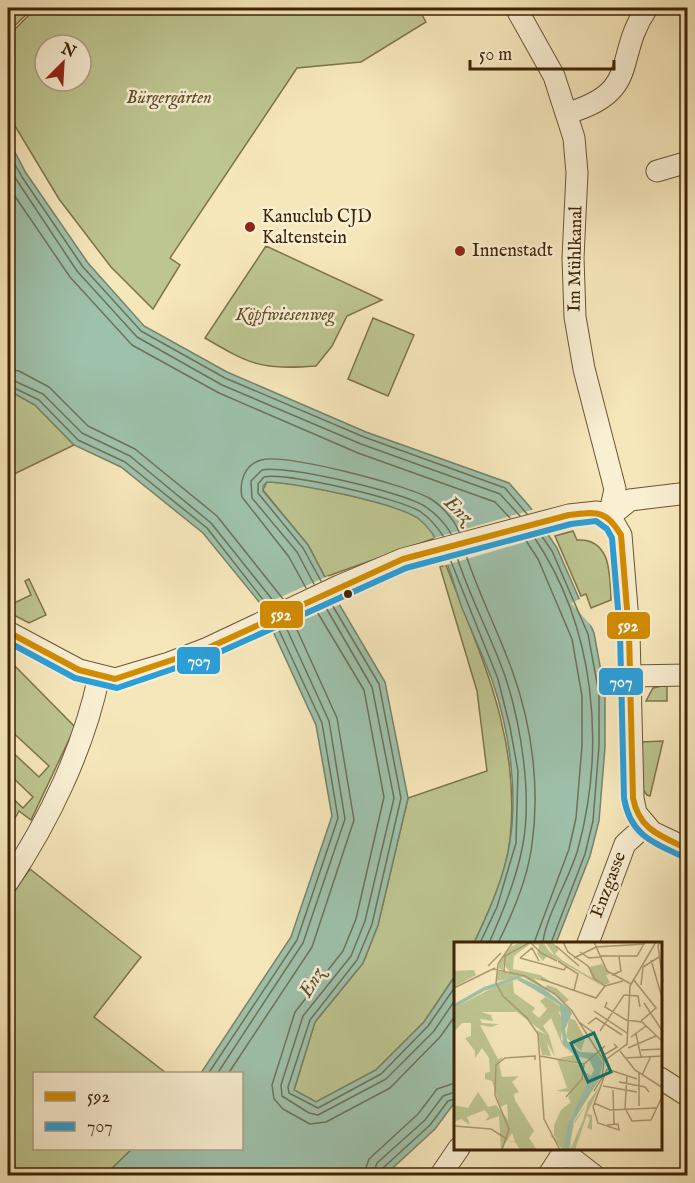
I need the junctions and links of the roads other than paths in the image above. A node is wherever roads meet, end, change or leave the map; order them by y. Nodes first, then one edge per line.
1 (516, 8) edge
2 (647, 8) edge
3 (568, 113) junction
4 (687, 162) edge
5 (657, 171) dead end
6 (687, 493) edge
7 (609, 517) junction
8 (8, 632) edge
9 (687, 675) edge
10 (99, 676) junction
11 (630, 676) junction
12 (645, 826) junction
13 (687, 849) edge
14 (8, 882) edge
15 (588, 942) edge
16 (662, 1079) edge
17 (687, 1096) edge
18 (458, 1150) edge
19 (565, 1150) edge
20 (440, 1176) edge
21 (548, 1176) edge
22 (595, 1176) edge

1 - 3 street, Im Mühlkanal
2 - 3 street
3 - 7 street, Im Mühlkanal
4 - 5 street
6 - 7 street
7 - 10 street
7 - 11 street
8 - 10 street
9 - 11 street
10 - 14 street
11 - 12 street
12 - 13 street
12 - 15 street, Enzgasse
16 - 17 street
18 - 20 street
19 - 21 street
19 - 22 street

